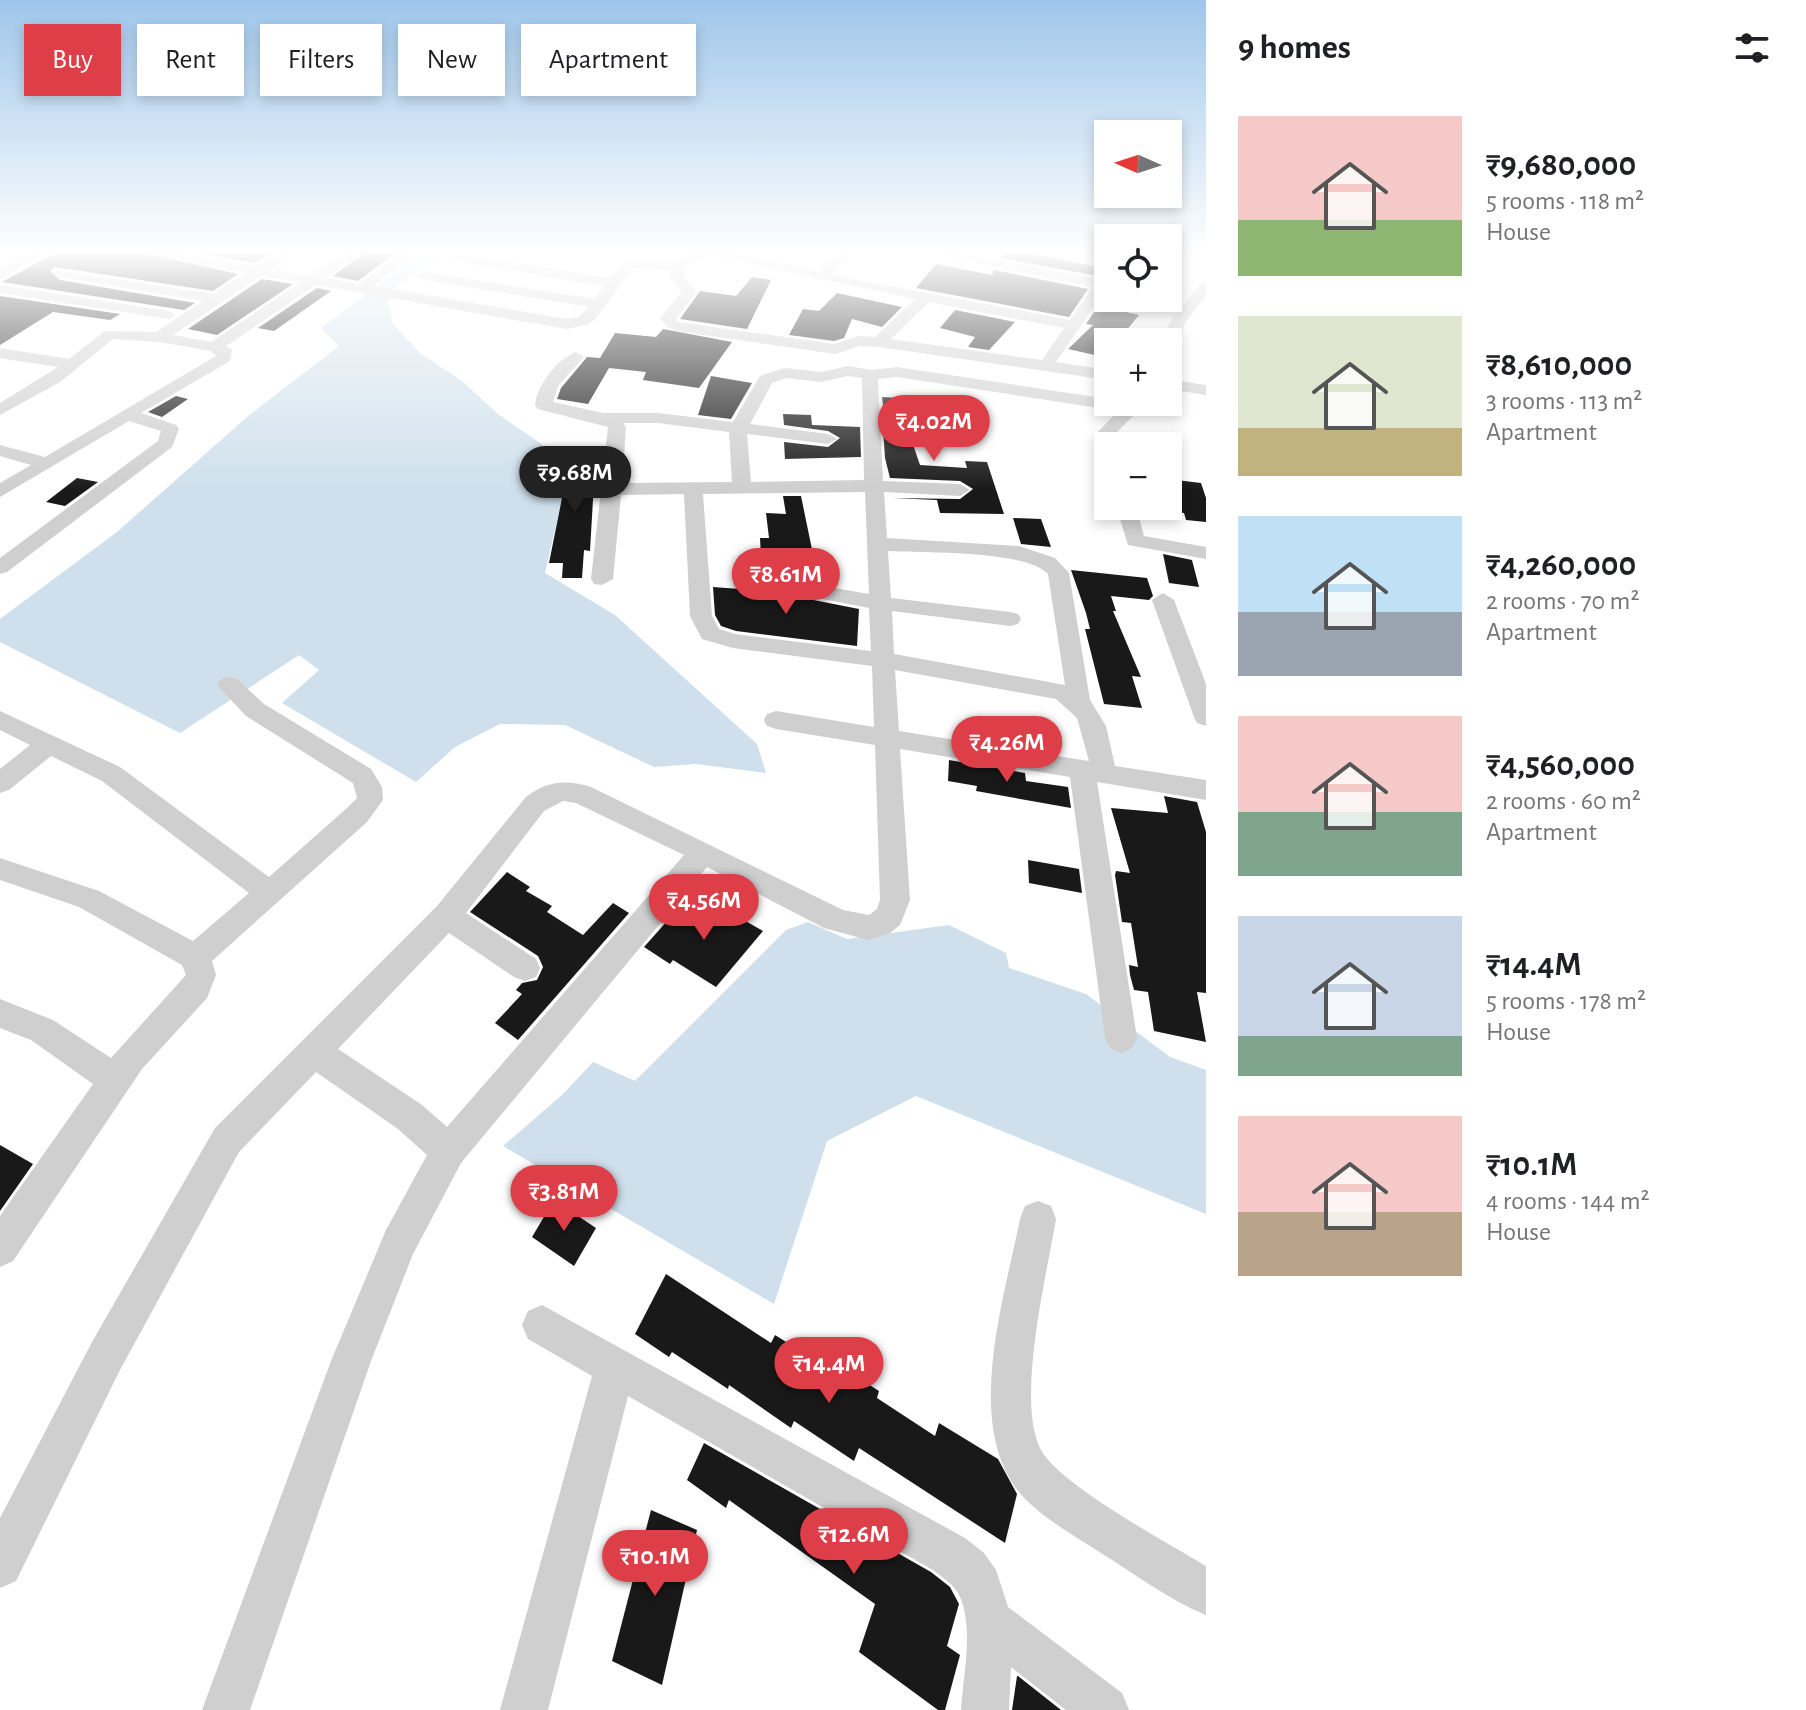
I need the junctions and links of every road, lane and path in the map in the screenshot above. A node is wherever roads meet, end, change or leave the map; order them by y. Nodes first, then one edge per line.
1 (168, 331) edge
2 (239, 331) edge
3 (710, 331) edge
4 (891, 331) edge
5 (1070, 331) edge
6 (159, 337) junction
7 (879, 342) junction
8 (214, 347) junction
9 (0, 353) edge
10 (576, 357) dead end
11 (72, 364) junction
12 (1046, 365) junction
13 (1094, 373) edge
14 (871, 375) junction
15 (1182, 386) edge
16 (1206, 390) edge
17 (1094, 400) edge
18 (3, 407) edge
19 (126, 415) junction
20 (1122, 416) edge
21 (605, 418) junction
22 (738, 429) junction
23 (1107, 432) edge
24 (828, 439) dead end
25 (0, 450) edge
26 (47, 464) junction
27 (874, 486) junction
28 (742, 487) junction
29 (693, 488) junction
30 (612, 489) junction
31 (960, 490) dead end
32 (0, 491) edge
33 (1130, 520) edge
34 (876, 544) junction
35 (1206, 553) edge
36 (0, 568) edge
37 (602, 579) dead end
38 (771, 583) dead end
39 (1163, 600) dead end
40 (879, 603) junction
41 (1010, 619) dead end
42 (883, 660) junction
43 (229, 685) dead end
44 (1079, 699) junction
45 (1206, 717) edge
46 (0, 720) edge
47 (776, 720) dead end
48 (887, 737) junction
49 (49, 744) junction
50 (1093, 772) junction
51 (0, 783) edge
52 (1205, 792) edge
53 (703, 852) junction
54 (0, 869) edge
55 (270, 893) junction
56 (447, 915) junction
57 (195, 957) junction
58 (525, 968) dead end
59 (0, 1013) edge
60 (1121, 1038) dead end
61 (314, 1052) junction
62 (115, 1080) junction
63 (449, 1151) junction
64 (1038, 1219) dead end
65 (0, 1248) edge
66 (542, 1325) dead end
67 (615, 1367) junction
68 (0, 1565) edge
69 (1206, 1592) edge
70 (989, 1621) junction
71 (226, 1710) edge
72 (524, 1710) edge
73 (985, 1710) edge
74 (1105, 1710) edge

1 - 6 street
2 - 8 street
3 - 7 street
4 - 7 street
5 - 12 street
6 - 8 street
6 - 11 street
7 - 12 street
8 - 19 street
9 - 11 street
10 - 21 street
11 - 18 street
12 - 13 street
14 - 17 street
14 - 22 street
14 - 27 street
15 - 16 street
19 - 26 street
19 - 36 street
20 - 23 street
21 - 22 street
21 - 30 street
22 - 24 street
22 - 28 street
25 - 26 street
26 - 32 street
27 - 28 street
27 - 31 street
27 - 34 street
28 - 29 street
29 - 30 street
29 - 42 street
30 - 37 street
33 - 35 street
34 - 40 street
34 - 44 street
38 - 40 street
39 - 45 street
40 - 41 street
40 - 42 street
42 - 44 street
42 - 48 street
43 - 55 street
44 - 50 street
46 - 49 street
47 - 48 street
48 - 50 street
48 - 53 street
49 - 51 street
49 - 55 street
50 - 52 street
50 - 60 street
53 - 56 street
53 - 63 street
54 - 57 street
55 - 57 street
56 - 58 street
56 - 61 street
57 - 62 street
59 - 62 street
61 - 63 street
61 - 68 street
62 - 65 street
63 - 71 street
64 - 69 street
66 - 67 street
67 - 70 street
67 - 72 street
70 - 73 street
70 - 74 street

